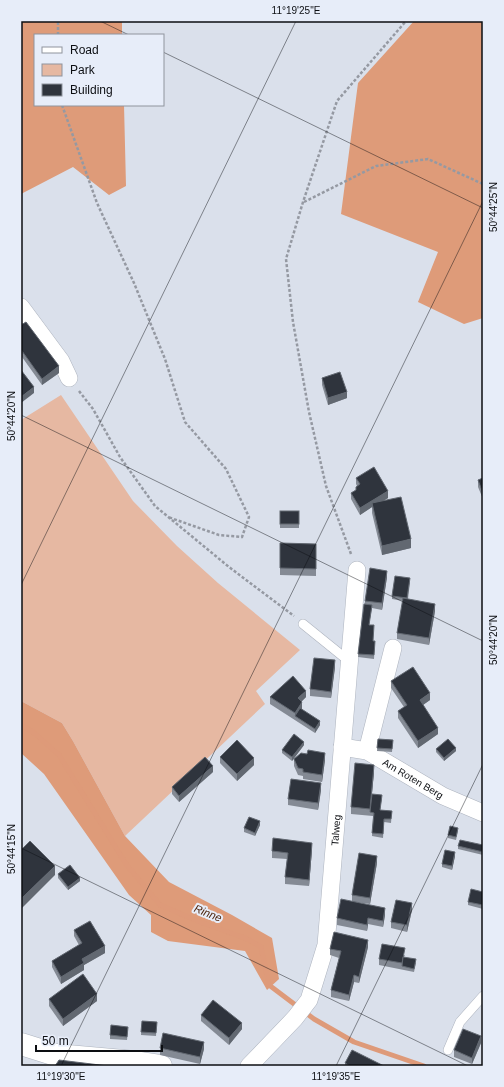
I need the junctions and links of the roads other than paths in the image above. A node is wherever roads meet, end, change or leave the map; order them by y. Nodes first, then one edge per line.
1 (21, 307) edge
2 (69, 378) road end
3 (357, 570) road end
4 (303, 624) road end
5 (393, 648) dead end
6 (350, 662) junction
7 (342, 747) junction
8 (367, 751) junction
9 (483, 813) edge
10 (483, 996) edge
11 (21, 1044) edge
12 (448, 1050) dead end
13 (54, 1060) edge
14 (161, 1066) edge
15 (249, 1066) edge

1 - 2 street
3 - 6 street, Talweg
4 - 6 lane
5 - 8 street
6 - 7 street, Talweg
7 - 8 street, Am Roten Berg
7 - 15 street, Talweg
8 - 9 street, Am Roten Berg
10 - 12 lane
11 - 13 main road
13 - 14 main road

